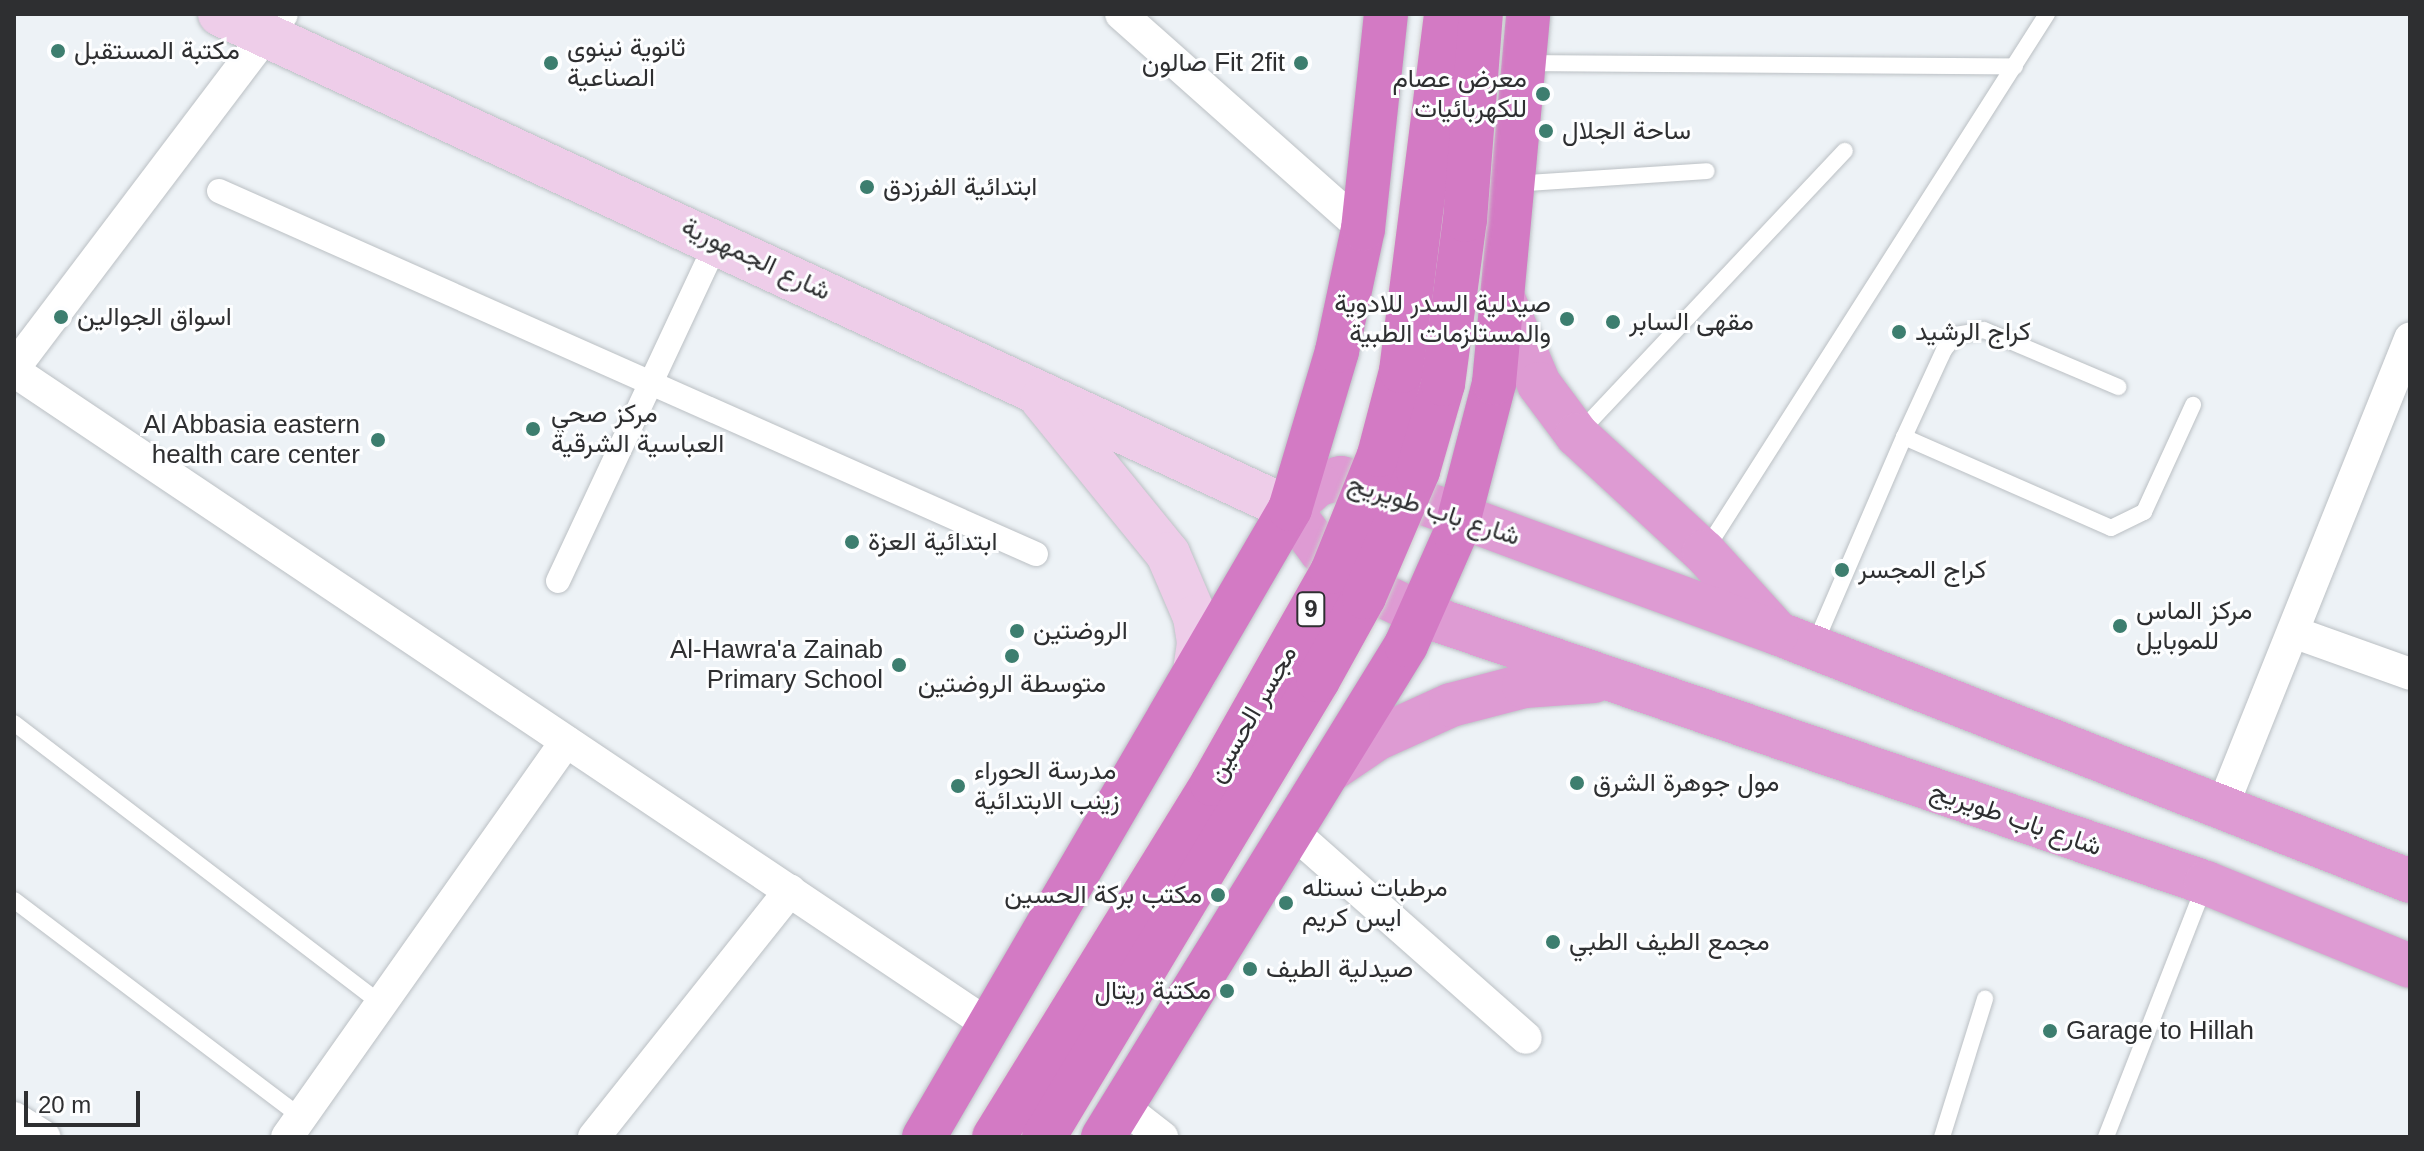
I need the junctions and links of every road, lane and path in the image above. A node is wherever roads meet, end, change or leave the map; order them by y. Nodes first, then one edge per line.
1 (220, 14) edge
2 (1121, 14) edge
3 (1386, 14) edge
4 (1446, 14) edge
5 (1481, 14) edge
6 (1528, 14) edge
7 (2047, 14) edge
8 (274, 25) edge
9 (1523, 63) junction
10 (2015, 66) junction
11 (1845, 151) dead end
12 (1707, 171) dead end
13 (1512, 184) junction
14 (219, 191) dead end
15 (1363, 229) junction
16 (717, 242) junction
17 (1502, 296) junction
18 (2410, 339) edge
19 (14, 369) edge
20 (651, 383) junction
21 (1030, 385) junction
22 (2118, 387) dead end
23 (2193, 405) dead end
24 (1577, 435) junction
25 (1904, 437) junction
26 (1290, 509) junction
27 (1461, 515) junction
28 (1704, 552) junction
29 (1036, 554) dead end
30 (558, 581) dead end
31 (1423, 615) junction
32 (2293, 632) junction
33 (1796, 640) junction
34 (1195, 673) junction
35 (2410, 674) edge
36 (1622, 682) junction
37 (14, 723) edge
38 (566, 741) junction
39 (1329, 771) junction
40 (2221, 810) junction
41 (1292, 831) junction
42 (2410, 881) edge
43 (2206, 883) junction
44 (790, 891) junction
45 (14, 900) edge
46 (2410, 966) edge
47 (1985, 999) dead end
48 (381, 1004) junction
49 (992, 1027) junction
50 (1526, 1038) dead end
51 (14, 1118) edge
52 (1113, 1122) edge
53 (294, 1127) edge
54 (45, 1137) edge
55 (594, 1137) edge
56 (924, 1137) edge
57 (994, 1137) edge
58 (1044, 1137) edge
59 (1162, 1137) edge
60 (1942, 1137) edge
61 (2106, 1137) edge

1 - 8 main road, شارع الجمهورية
2 - 15 street
3 - 15 highway
4 - 57 highway, مجسر الحسين / 9, bridge
5 - 58 highway, مجسر الحسين / 9, bridge
6 - 9 highway
7 - 10 lane
8 - 16 main road, شارع الجمهورية
8 - 19 street
9 - 10 lane
9 - 13 highway
10 - 28 lane
11 - 24 lane
12 - 13 lane
13 - 17 highway
14 - 20 street
15 - 26 highway
16 - 20 street
16 - 21 main road, شارع الجمهورية
17 - 24 main road
17 - 27 highway
18 - 32 street
19 - 38 street
20 - 29 street
20 - 30 street
21 - 26 main road, شارع الجمهورية
21 - 34 main road
22 - 25 lane
23 - 25 lane
24 - 28 main road
25 - 33 lane
26 - 27 main road, شارع باب طويريج
26 - 31 main road, شارع باب طويريج
26 - 34 highway
27 - 31 highway
27 - 33 main road, شارع باب طويريج
28 - 33 main road
31 - 36 main road, شارع باب طويريج
31 - 39 highway
32 - 35 street
32 - 40 street
33 - 40 main road, شارع باب طويريج
34 - 49 highway
36 - 39 main road
36 - 43 main road, شارع باب طويريج
37 - 48 lane
38 - 44 street
38 - 48 street
39 - 41 highway
40 - 42 main road, شارع باب طويريج
41 - 50 street
41 - 52 highway
43 - 46 main road, شارع باب طويريج
43 - 61 lane
44 - 49 street
44 - 55 street
45 - 53 lane
47 - 60 lane
48 - 53 street
49 - 56 highway
51 - 54 street
52 - 59 street

